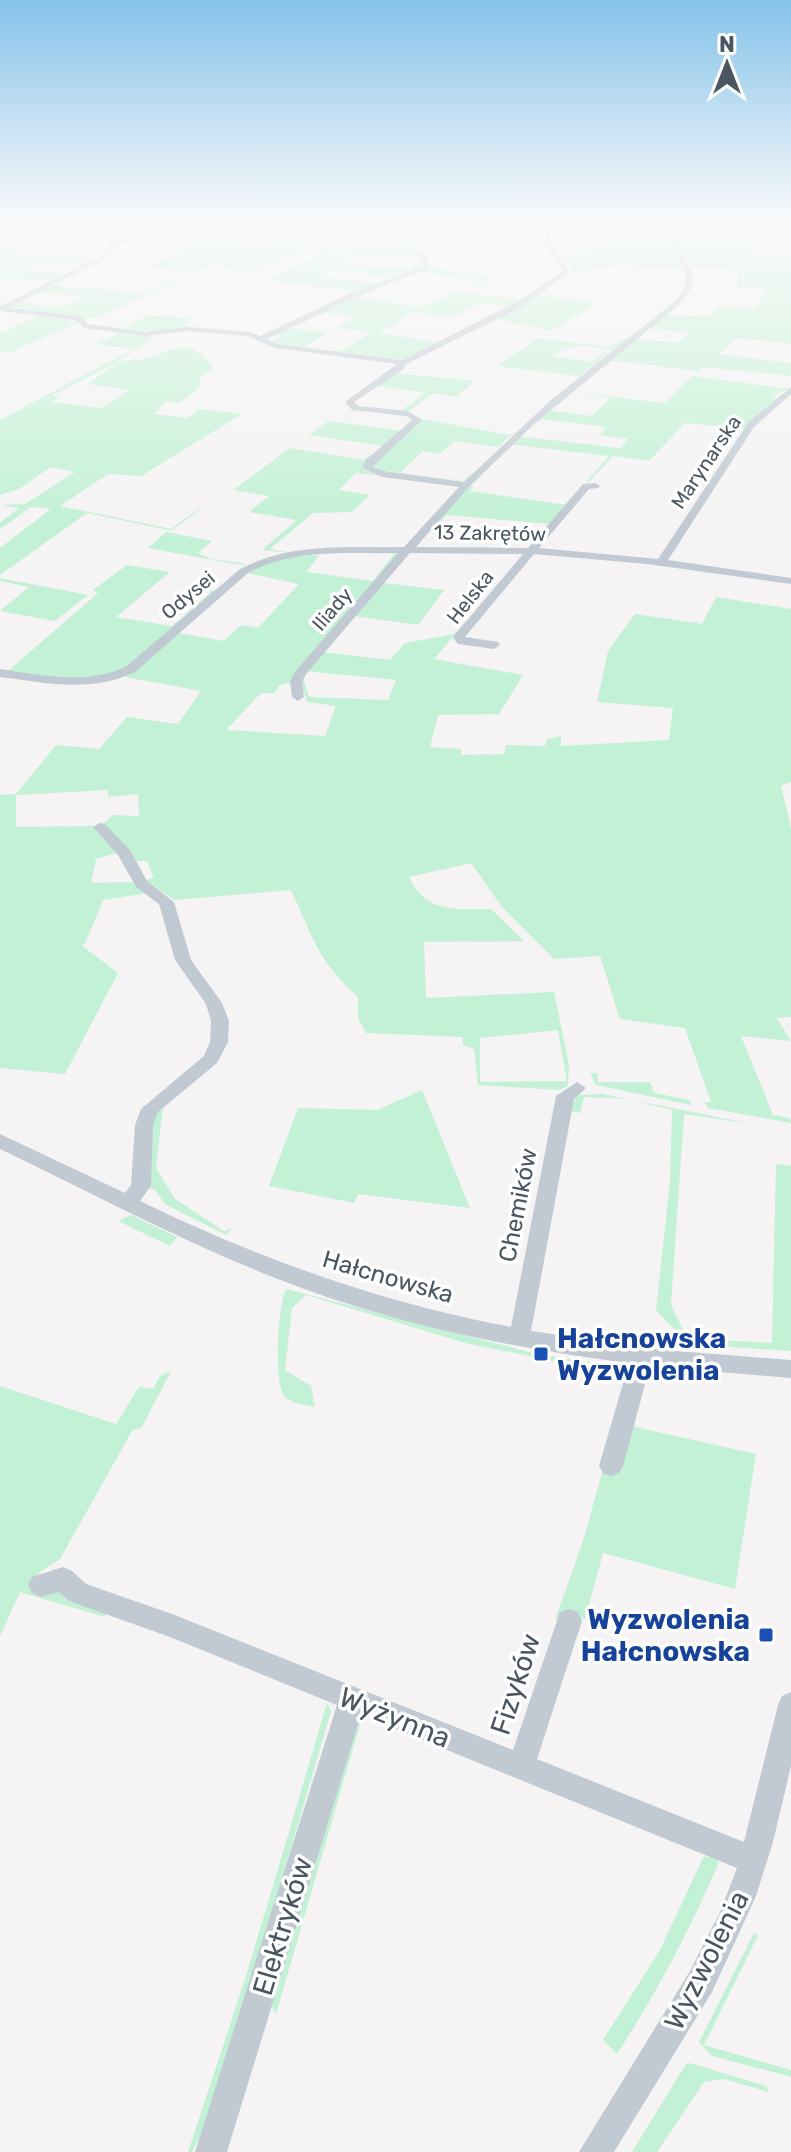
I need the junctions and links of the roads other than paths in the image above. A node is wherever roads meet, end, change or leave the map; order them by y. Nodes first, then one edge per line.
1 (83, 322) edge
2 (296, 322) edge
3 (483, 322) edge
4 (654, 322) edge
5 (263, 338) junction
6 (402, 363) junction
7 (791, 390) edge
8 (466, 485) junction
9 (595, 486) dead end
10 (531, 549) junction
11 (407, 550) junction
12 (661, 563) junction
13 (791, 581) edge
14 (494, 645) dead end
15 (0, 673) edge
16 (298, 697) dead end
17 (100, 827) dead end
18 (577, 1088) dead end
19 (0, 1141) edge
20 (128, 1203) junction
21 (519, 1339) junction
22 (642, 1357) junction
23 (790, 1369) edge
24 (611, 1466) dead end
25 (41, 1585) dead end
26 (569, 1621) dead end
27 (352, 1700) junction
28 (791, 1705) edge
29 (785, 1762) edge
30 (521, 1767) junction
31 (753, 1860) junction
32 (211, 2152) edge
33 (595, 2152) edge

1 - 5 street
2 - 5 street
3 - 6 street
4 - 8 street
5 - 6 street
6 - 8 street, 13 Zakrętów
7 - 12 street, Marynarska
8 - 11 street, 13 Zakrętów
9 - 10 street
10 - 11 street, 13 Zakrętów
10 - 12 street, 13 Zakrętów
10 - 14 street, Helska
11 - 15 street, Odysei
11 - 16 street, Iliady
12 - 13 street, 13 Zakrętów
17 - 20 street
18 - 21 street, Chemików
19 - 20 street, Hałcnowska
20 - 21 street, Hałcnowska
21 - 22 street, Hałcnowska
22 - 23 street, Hałcnowska
22 - 24 street
25 - 27 street, Wyżynna
26 - 30 street, Fizyków
27 - 30 street, Wyżynna
27 - 32 street, Elektryków
28 - 29 street, Wyzwolenia
29 - 31 street, Wyzwolenia
30 - 31 street, Wyżynna
31 - 33 street, Wyzwolenia

